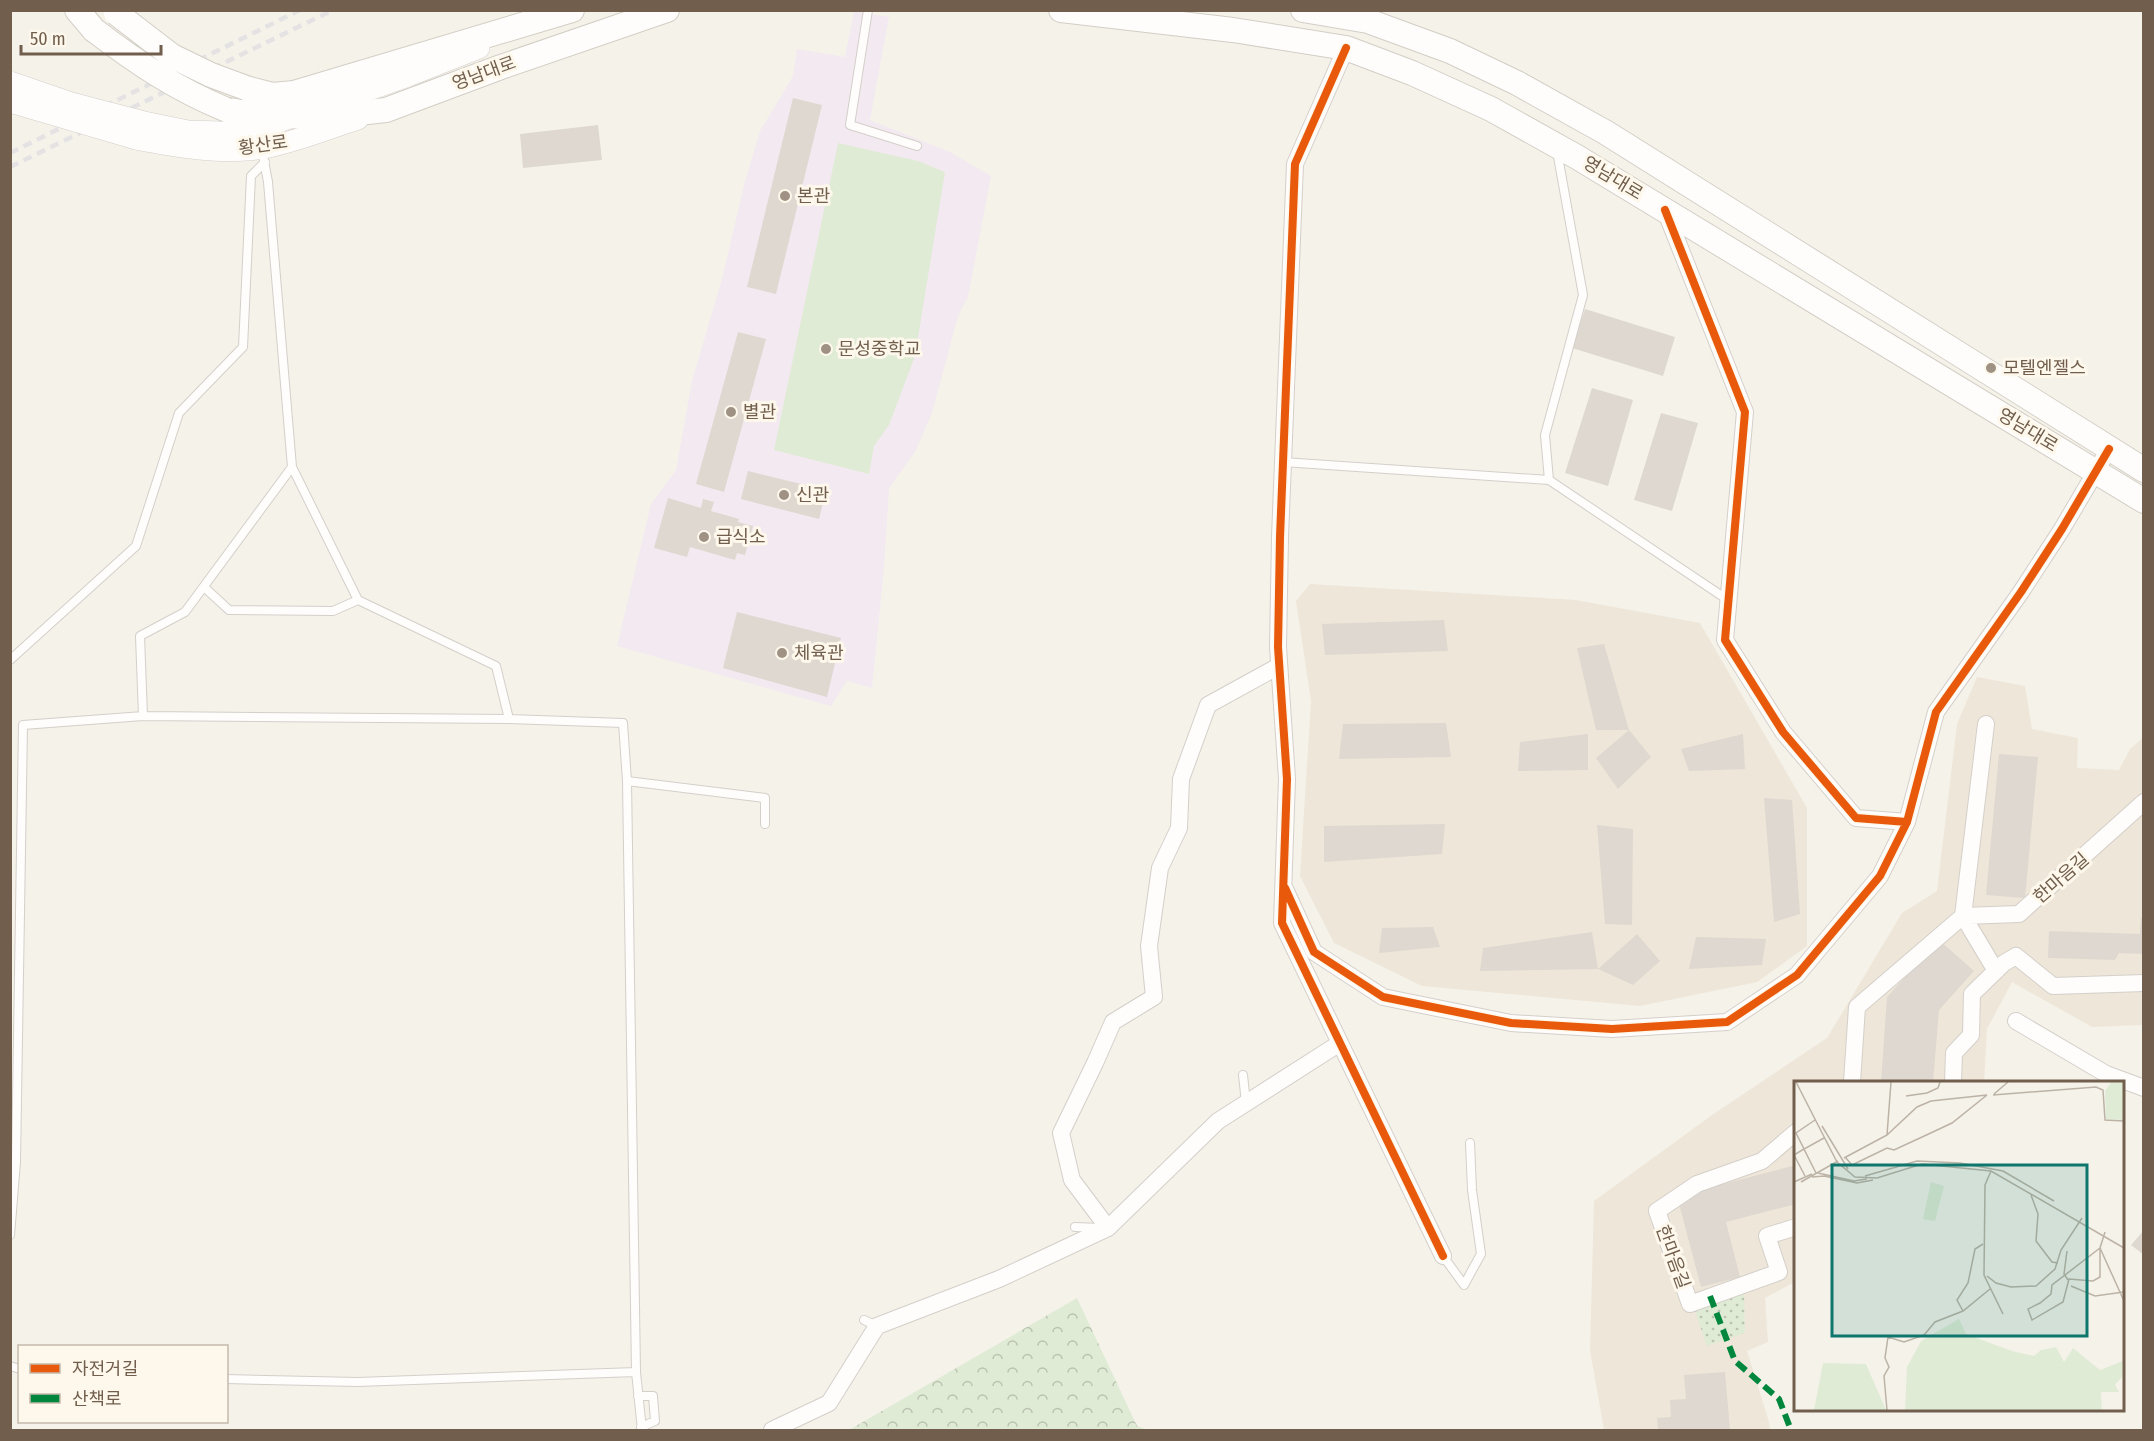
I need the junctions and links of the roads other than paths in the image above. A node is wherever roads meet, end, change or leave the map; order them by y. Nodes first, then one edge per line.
1 (77, 10) edge
2 (667, 10) edge
3 (868, 10) edge
4 (1061, 10) edge
5 (1303, 10) edge
6 (115, 12) edge
7 (564, 13) edge
8 (1346, 48) junction
9 (10, 82) edge
10 (10, 102) edge
11 (386, 110) junction
12 (299, 116) junction
13 (140, 131) junction
14 (1556, 145) junction
15 (261, 146) junction
16 (917, 146) dead end
17 (1665, 210) junction
18 (2109, 449) junction
19 (1283, 462) junction
20 (292, 467) junction
21 (2144, 470) edge
22 (2096, 471) junction
23 (1550, 480) junction
24 (2144, 501) edge
25 (204, 587) junction
26 (357, 600) junction
27 (1728, 600) junction
28 (10, 660) edge
29 (1279, 666) junction
30 (142, 716) junction
31 (509, 719) junction
32 (1986, 724) dead end
33 (627, 781) junction
34 (2144, 802) edge
35 (1907, 822) junction
36 (765, 824) dead end
37 (1283, 885) junction
38 (1963, 916) junction
39 (1996, 971) junction
40 (2144, 983) edge
41 (2016, 1021) dead end
42 (1340, 1043) junction
43 (1243, 1075) dead end
44 (1852, 1081) edge
45 (1953, 1081) edge
46 (2144, 1088) edge
47 (1246, 1103) junction
48 (1794, 1134) edge
49 (1470, 1143) dead end
50 (1075, 1227) dead end
51 (1108, 1228) junction
52 (1794, 1228) edge
53 (10, 1235) edge
54 (1443, 1256) joint
55 (636, 1372) junction
56 (228, 1378) edge
57 (638, 1396) junction
58 (641, 1429) edge
59 (772, 1431) edge

1 - 12 main road, 영남대로, bridge
2 - 11 main road, 영남대로
3 - 16 lane
4 - 8 main road, 영남대로
5 - 18 main road, 영남대로
6 - 7 main road, 영남대로, bridge
7 - 12 street, 영남대로
8 - 14 main road, 영남대로
8 - 19 street
9 - 13 street, bridge
10 - 13 street, bridge
11 - 12 main road, 영남대로
11 - 15 street, 황산로
12 - 15 street, 황산로
13 - 15 street, 황산로
14 - 17 main road, 영남대로
14 - 23 lane
15 - 20 lane
15 - 28 lane
17 - 22 main road, 영남대로
17 - 27 street
18 - 21 main road, 영남대로
18 - 22 street
19 - 23 lane
19 - 29 street
20 - 25 lane
20 - 26 lane
22 - 24 main road, 영남대로
22 - 35 street
23 - 27 lane
25 - 26 lane
25 - 30 lane
26 - 31 lane
27 - 35 street
29 - 37 street
29 - 51 street
30 - 31 lane
30 - 53 lane
31 - 33 lane
32 - 38 street
33 - 36 lane
33 - 55 lane
34 - 38 street, 한마음길
35 - 37 street
37 - 42 street
38 - 39 street
38 - 44 street
39 - 40 street
39 - 45 street
41 - 46 street
42 - 47 street
42 - 54 street
43 - 47 lane
47 - 51 street
48 - 52 street, 한마음길
49 - 54 lane
50 - 51 lane
51 - 59 street
55 - 56 lane
55 - 57 lane
57 - 58 lane
57 - 58 lane

